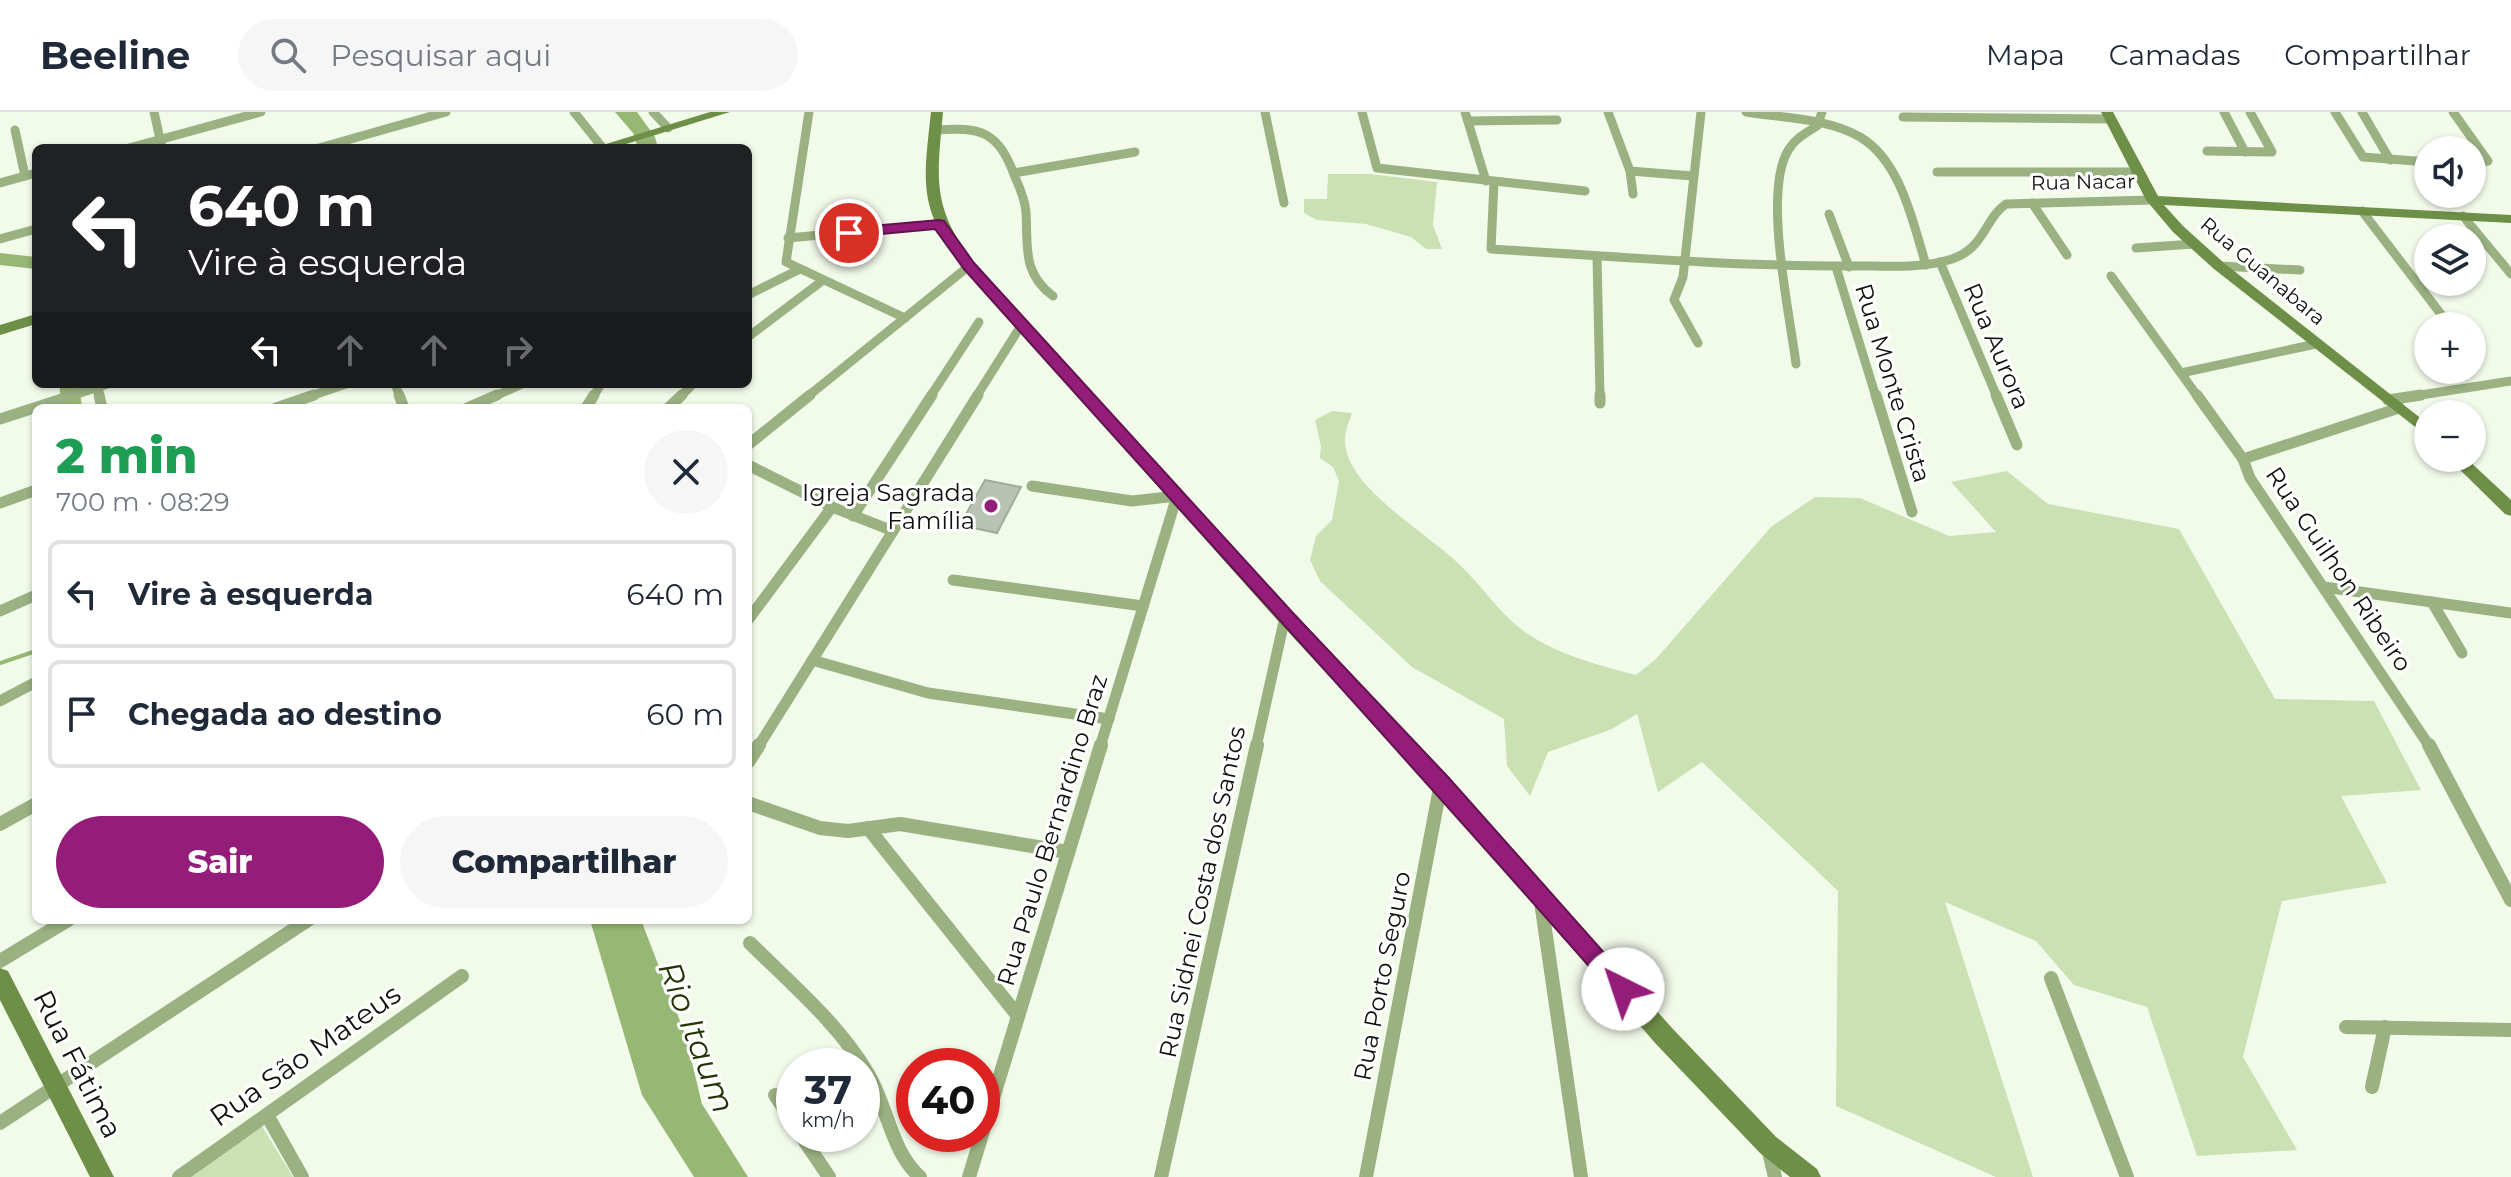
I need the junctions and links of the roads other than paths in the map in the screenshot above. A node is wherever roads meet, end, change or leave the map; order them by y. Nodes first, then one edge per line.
1 (154, 112) edge
2 (261, 112) edge
3 (408, 112) edge
4 (446, 112) edge
5 (574, 112) edge
6 (653, 112) edge
7 (724, 112) edge
8 (809, 112) edge
9 (1265, 112) edge
10 (1362, 112) edge
11 (1608, 112) edge
12 (1701, 112) edge
13 (1746, 112) edge
14 (1822, 112) edge
15 (2224, 112) edge
16 (2250, 112) edge
17 (2335, 112) edge
18 (2362, 112) edge
19 (2453, 112) edge
20 (2108, 116) edge
21 (1467, 117) edge
22 (1903, 117) dead end
23 (1557, 120) dead end
24 (415, 121) junction
25 (936, 121) edge
26 (1817, 126) junction
27 (668, 128) junction
28 (15, 130) dead end
29 (2470, 136) edge
30 (161, 144) edge
31 (333, 144) edge
32 (598, 144) edge
33 (613, 144) edge
34 (2207, 151) dead end
35 (1135, 152) dead end
36 (2245, 152) junction
37 (2390, 160) junction
38 (2414, 161) edge
39 (1630, 171) junction
40 (1937, 172) dead end
41 (2137, 172) junction
42 (1014, 173) junction
43 (32, 174) edge
44 (25, 176) junction
45 (1693, 176) junction
46 (1490, 181) junction
47 (0, 183) edge
48 (1585, 191) dead end
49 (1633, 194) dead end
50 (2153, 200) junction
51 (1284, 203) dead end
52 (2032, 203) junction
53 (2362, 211) junction
54 (1829, 214) dead end
55 (2463, 216) junction
56 (2511, 219) edge
57 (939, 224) junction
58 (32, 230) edge
59 (788, 238) junction
60 (0, 239) edge
61 (2194, 244) junction
62 (2136, 248) dead end
63 (2067, 255) dead end
64 (1597, 256) junction
65 (1683, 261) junction
66 (1940, 262) junction
67 (1926, 265) junction
68 (969, 266) junction
69 (1784, 266) junction
70 (2219, 266) junction
71 (1836, 267) junction
72 (1849, 267) junction
73 (798, 270) junction
74 (2300, 270) dead end
75 (2511, 274) edge
76 (2111, 276) dead end
77 (822, 281) junction
78 (752, 293) edge
79 (1053, 296) dead end
80 (2439, 312) edge
81 (905, 318) junction
82 (32, 320) edge
83 (979, 322) dead end
84 (1022, 324) junction
85 (0, 330) edge
86 (752, 334) edge
87 (1698, 343) dead end
88 (2316, 344) junction
89 (1796, 364) dead end
90 (2181, 373) junction
91 (2511, 381) edge
92 (95, 388) edge
93 (334, 388) edge
94 (513, 388) edge
95 (689, 388) edge
96 (1600, 403) dead end
97 (50, 404) edge
98 (288, 404) edge
99 (476, 404) edge
100 (672, 404) edge
101 (2394, 404) junction
102 (32, 410) edge
103 (0, 419) edge
104 (2414, 420) edge
105 (752, 442) edge
106 (2017, 445) dead end
107 (2243, 459) junction
108 (752, 467) edge
109 (2471, 472) edge
110 (1032, 486) dead end
111 (32, 491) edge
112 (1177, 496) junction
113 (0, 503) edge
114 (832, 507) junction
115 (2511, 510) edge
116 (1912, 512) dead end
117 (853, 516) junction
118 (893, 531) junction
119 (953, 580) dead end
120 (2324, 587) junction
121 (32, 597) edge
122 (2432, 602) junction
123 (1143, 606) junction
124 (0, 611) edge
125 (2511, 613) edge
126 (752, 615) edge
127 (1285, 617) junction
128 (2462, 653) dead end
129 (812, 660) junction
130 (32, 684) edge
131 (0, 701) edge
132 (1109, 719) junction
133 (752, 756) edge
134 (1441, 783) junction
135 (752, 804) edge
136 (32, 806) edge
137 (0, 824) edge
138 (868, 828) junction
139 (1068, 852) junction
140 (1540, 895) junction
141 (2511, 900) edge
142 (61, 924) edge
143 (302, 924) edge
144 (750, 943) dead end
145 (0, 961) edge
146 (462, 976) dead end
147 (0, 978) edge
148 (2051, 978) dead end
149 (1018, 1016) junction
150 (2346, 1027) dead end
151 (2385, 1027) junction
152 (2511, 1030) edge
153 (55, 1086) junction
154 (2372, 1087) dead end
155 (267, 1115) junction
156 (0, 1123) edge
157 (1768, 1145) junction
158 (812, 1152) edge
159 (102, 1177) edge
160 (179, 1177) edge
161 (302, 1177) edge
162 (829, 1177) edge
163 (920, 1177) edge
164 (969, 1177) edge
165 (1161, 1177) edge
166 (1366, 1177) edge
167 (1581, 1177) edge
168 (1775, 1177) edge
169 (1809, 1177) edge
170 (2127, 1177) edge

1 - 30 street
2 - 30 street
3 - 24 street
4 - 24 street
5 - 32 street
6 - 27 street
7 - 27 street
8 - 59 street
9 - 51 street
10 - 46 street
11 - 39 street
12 - 45 street
13 - 26 street
14 - 26 street
15 - 36 street
16 - 36 street
17 - 37 street
18 - 37 street
19 - 29 street
20 - 22 street
20 - 41 street, Rua Guanabara
21 - 23 street
21 - 46 street
24 - 31 street
25 - 42 street
25 - 57 street
26 - 67 street
26 - 69 street
27 - 33 street
28 - 44 street
34 - 36 street
35 - 42 street
37 - 38 street
39 - 45 street
39 - 49 street
40 - 41 street
41 - 50 street, Rua Guanabara
42 - 79 street
43 - 44 street
44 - 47 street
45 - 65 street
46 - 48 street
46 - 64 street, Rua Nacar
50 - 52 street, Rua Nacar
50 - 53 street, Rua Nacar
50 - 61 street, Rua Guanabara
52 - 63 street
52 - 66 street, Rua Nacar
53 - 55 street, Rua Nacar
53 - 80 street
54 - 72 street, Rua Monte Crista
55 - 56 street, Rua Nacar
55 - 75 street
57 - 59 street
57 - 68 street
58 - 60 street
59 - 73 street
61 - 62 street
61 - 70 street, Rua Guanabara
64 - 65 street, Rua Nacar
64 - 96 street
65 - 69 street, Rua Nacar
65 - 87 street
66 - 67 street, Rua Nacar
66 - 106 street, Rua Aurora
67 - 72 street, Rua Nacar
68 - 81 street
68 - 84 street
69 - 71 street, Rua Nacar
69 - 89 street
70 - 74 street
70 - 88 street, Rua Guanabara
71 - 72 street, Rua Nacar
71 - 116 street, Rua Monte Crista
73 - 77 street
73 - 78 street
76 - 90 street, Rua Guilhon Ribeiro
77 - 81 street
77 - 86 street
81 - 105 street
82 - 85 street
83 - 117 street
84 - 112 street
84 - 118 street
88 - 90 street
88 - 101 street, Rua Guanabara
90 - 107 street, Rua Guilhon Ribeiro
91 - 101 street
92 - 97 street
93 - 98 street
94 - 99 street
95 - 100 street
101 - 104 street, Rua Guanabara
101 - 107 street
102 - 103 street
107 - 120 street, Rua Guilhon Ribeiro
108 - 114 street
109 - 115 street
110 - 112 street
111 - 113 street
112 - 123 street, Rua Paulo Bernardino Braz
112 - 127 street
114 - 117 street
114 - 126 street
117 - 118 street
118 - 129 street
119 - 123 street
120 - 122 street
120 - 141 street, Rua Guilhon Ribeiro
121 - 124 street
122 - 125 street
122 - 128 street
123 - 132 street, Rua Paulo Bernardino Braz
127 - 134 street
127 - 165 street, Rua Sidnei Costa dos Santos
129 - 132 street
129 - 133 street
130 - 131 street
132 - 139 street, Rua Paulo Bernardino Braz
134 - 140 street
134 - 166 street, Rua Porto Seguro
135 - 138 street
136 - 137 street
138 - 139 street
138 - 149 street
139 - 149 street, Rua Paulo Bernardino Braz
140 - 157 street
140 - 167 street
142 - 145 street
143 - 153 street
144 - 163 street
146 - 155 street, Rua São Mateus
147 - 153 street, Rua Fátima
148 - 170 street
149 - 164 street, Rua Paulo Bernardino Braz
150 - 151 street
151 - 152 street
151 - 154 street
153 - 156 street
153 - 159 street, Rua Fátima
155 - 160 street, Rua São Mateus
155 - 161 street
157 - 168 street
157 - 169 street
158 - 162 street

